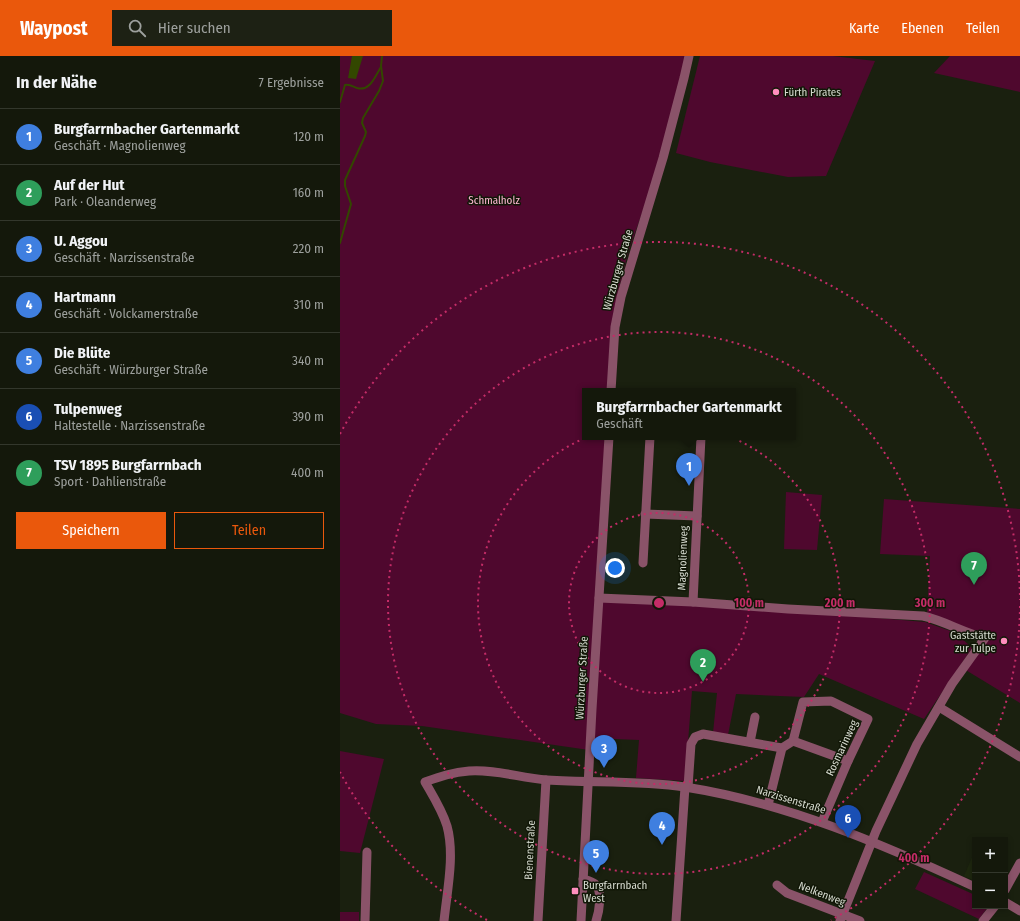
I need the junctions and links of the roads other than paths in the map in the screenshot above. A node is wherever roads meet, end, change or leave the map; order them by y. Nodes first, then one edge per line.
1 (689, 56) edge
2 (611, 388) edge
3 (609, 440) edge
4 (650, 440) edge
5 (701, 440) edge
6 (645, 514) junction
7 (697, 516) junction
8 (643, 563) dead end
9 (599, 598) junction
10 (693, 602) junction
11 (938, 707) junction
12 (755, 717) dead end
13 (793, 741) junction
14 (750, 742) junction
15 (782, 748) junction
16 (1020, 757) edge
17 (848, 761) junction
18 (546, 780) junction
19 (589, 780) junction
20 (686, 787) junction
21 (768, 805) junction
22 (822, 822) junction
23 (871, 841) junction
24 (367, 852) dead end
25 (1020, 863) edge
26 (583, 879) junction
27 (777, 885) dead end
28 (1008, 885) edge
29 (972, 886) edge
30 (1008, 904) edge
31 (993, 909) edge
32 (1020, 911) edge
33 (841, 918) edge
34 (365, 921) edge
35 (447, 921) edge
36 (538, 921) edge
37 (582, 921) edge
38 (596, 921) edge
39 (676, 921) edge
40 (860, 921) edge
41 (983, 921) edge

1 - 2 street, Würzburger Straße
3 - 9 street, Würzburger Straße
4 - 6 street
5 - 7 street, Magnolienweg
6 - 7 street, Magnolienweg
6 - 8 street
7 - 10 street, Magnolienweg
9 - 10 street
9 - 19 street, Würzburger Straße
10 - 11 street
11 - 16 street
11 - 23 street
12 - 14 street
13 - 15 street
13 - 17 street
13 - 17 street, Rosmarinweg
14 - 15 street
14 - 20 street
15 - 21 street
17 - 22 street, Rosmarinweg
18 - 19 street, Narzissenstraße
18 - 35 street, Narzissenstraße
18 - 36 street, Bienenstraße
19 - 20 street, Narzissenstraße
19 - 26 street, Würzburger Straße
20 - 21 street, Narzissenstraße
20 - 39 street
21 - 22 street, Narzissenstraße
22 - 23 street, Narzissenstraße
23 - 29 street, Narzissenstraße
23 - 33 street
24 - 34 street
25 - 28 street
26 - 37 street, Würzburger Straße
26 - 38 street
27 - 33 street, Nelkenweg
30 - 32 street
31 - 41 street
33 - 40 street, Nelkenweg

